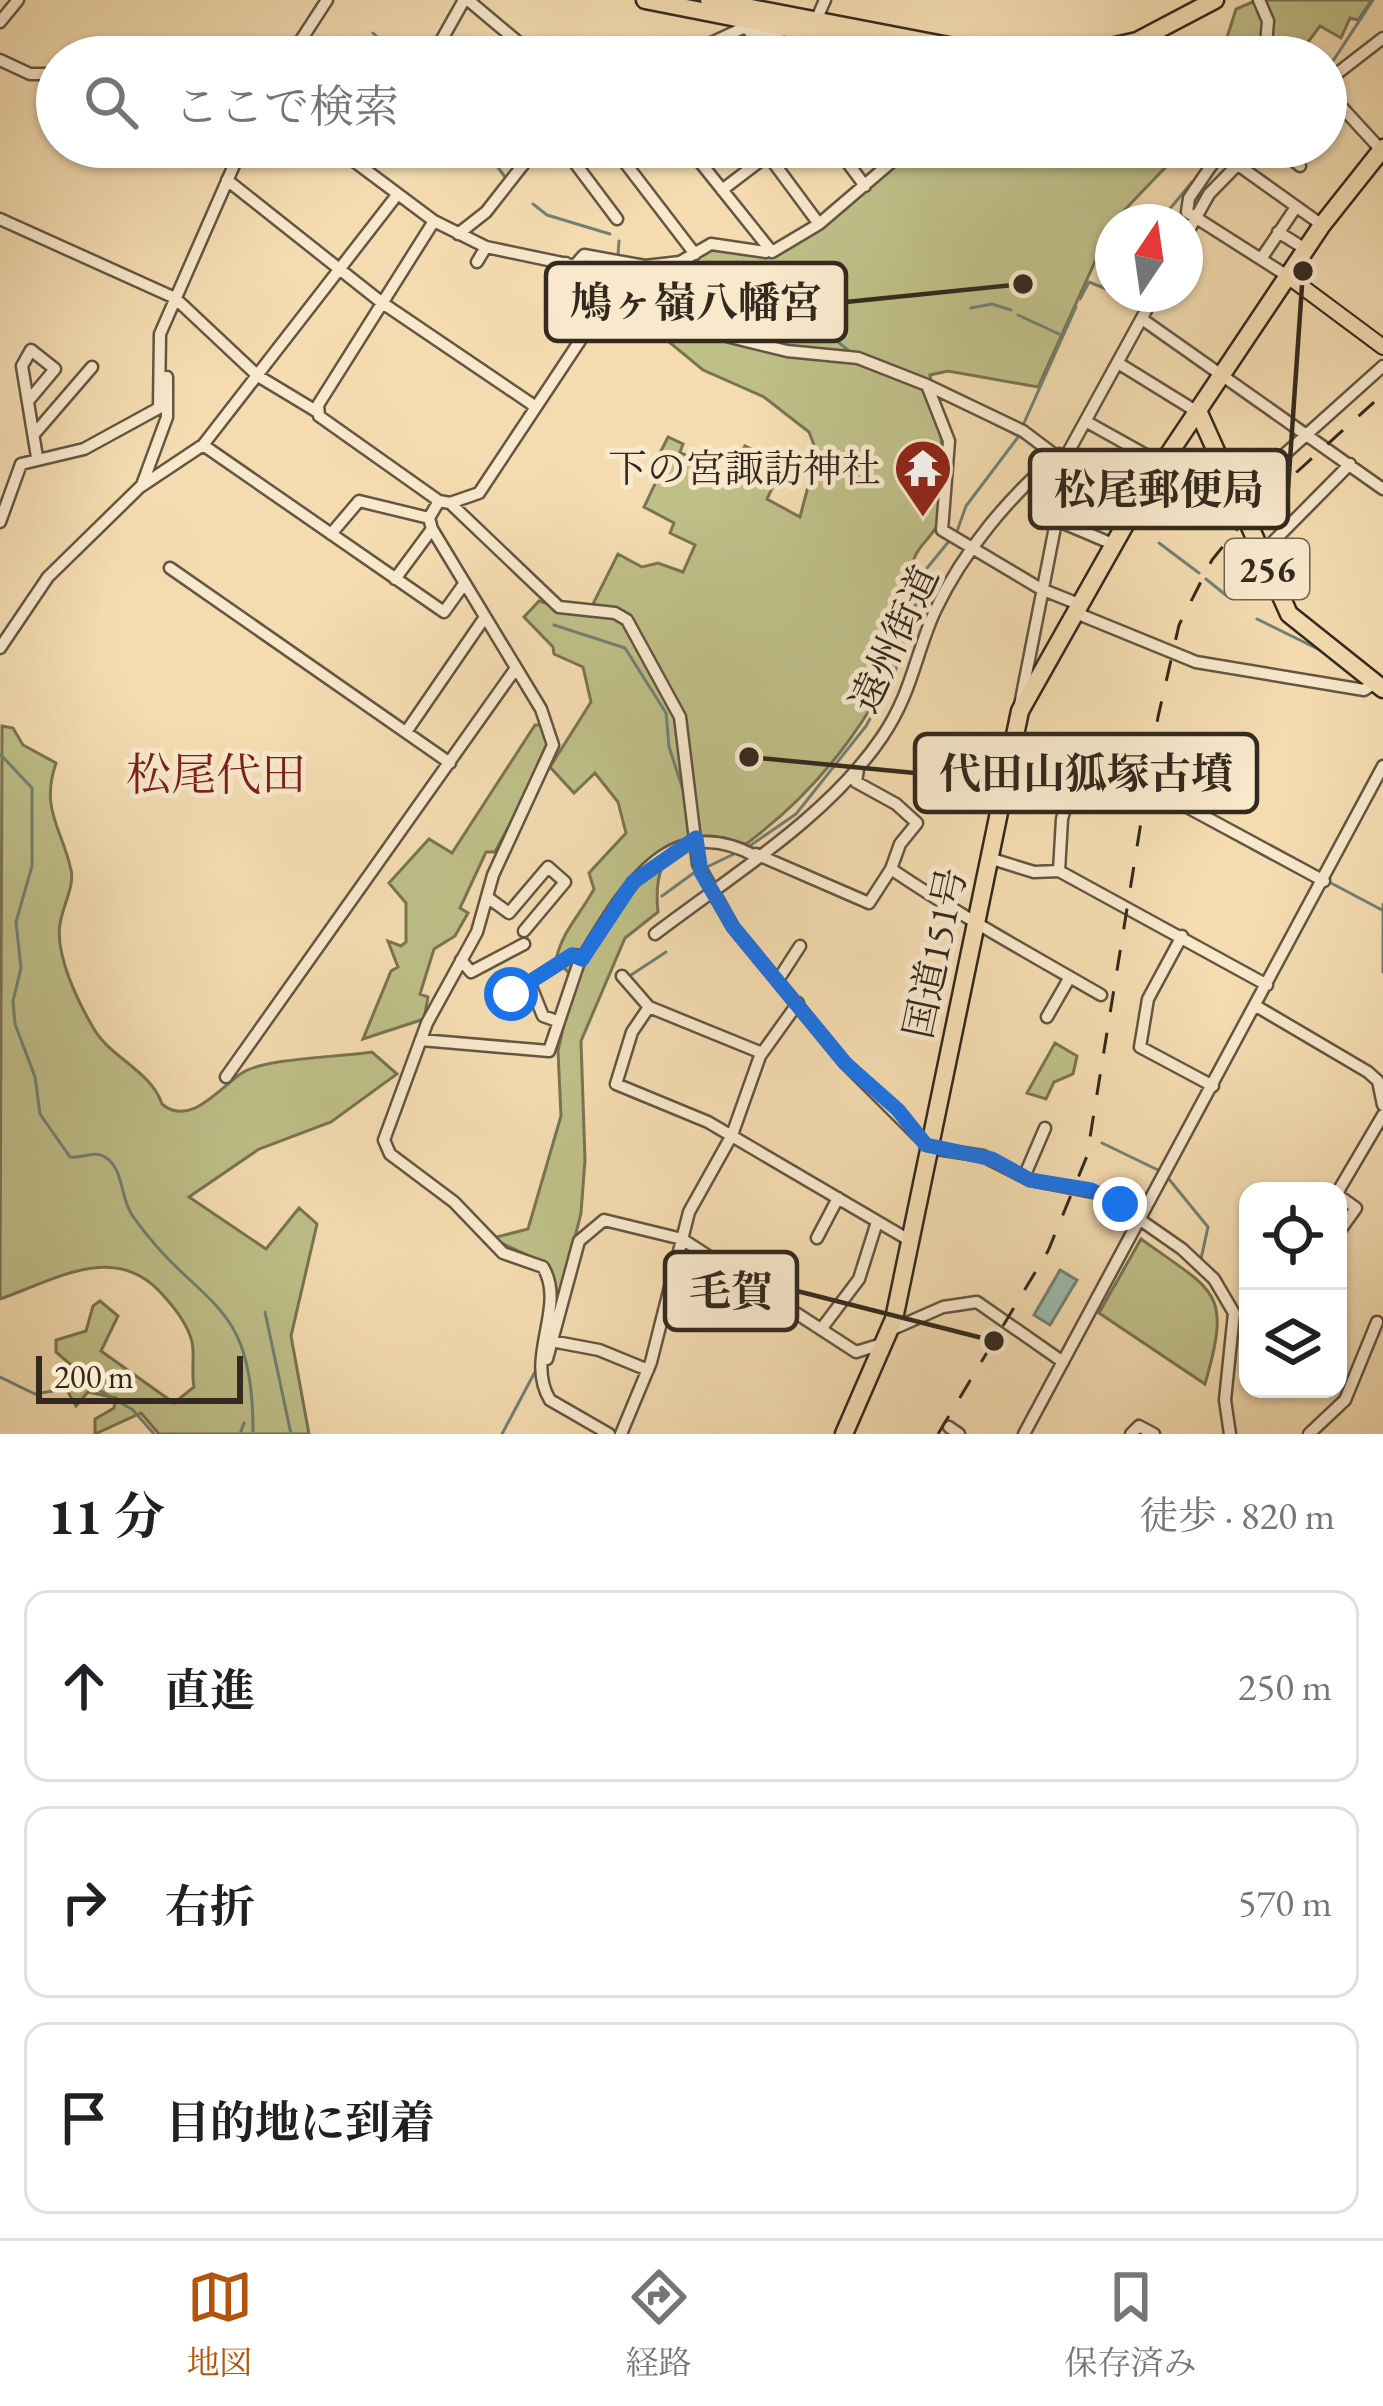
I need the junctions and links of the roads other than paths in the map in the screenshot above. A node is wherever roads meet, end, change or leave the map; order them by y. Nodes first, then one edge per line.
1 (19, 0) edge
2 (327, 0) edge
3 (466, 0) edge
4 (645, 0) edge
5 (709, 0) edge
6 (825, 0) edge
7 (1215, 0) edge
8 (1233, 0) edge
9 (1259, 0) edge
10 (0, 22) edge
11 (814, 26) junction
12 (748, 30) junction
13 (304, 36) edge
14 (445, 36) edge
15 (510, 36) edge
16 (734, 36) edge
17 (753, 36) edge
18 (775, 36) edge
19 (811, 36) edge
20 (853, 36) edge
21 (876, 36) edge
22 (1147, 36) edge
23 (1176, 36) edge
24 (1269, 36) edge
25 (1383, 38) edge
26 (0, 60) edge
27 (1347, 68) edge
28 (36, 74) edge
29 (1347, 110) edge
30 (1382, 150) edge
31 (232, 168) edge
32 (363, 168) edge
33 (521, 168) edge
34 (579, 168) edge
35 (629, 168) edge
36 (705, 168) edge
37 (746, 168) edge
38 (778, 168) edge
39 (852, 168) edge
40 (885, 168) edge
41 (1209, 168) edge
42 (1235, 168) edge
43 (1242, 168) edge
44 (227, 180) junction
45 (865, 186) junction
46 (722, 190) junction
47 (397, 195) junction
48 (1187, 204) edge
49 (1203, 204) edge
50 (1296, 207) junction
51 (0, 219) edge
52 (617, 219) dead end
53 (434, 221) junction
54 (819, 224) junction
55 (1203, 225) edge
56 (1322, 226) junction
57 (1278, 232) junction
58 (458, 235) junction
59 (486, 247) junction
60 (1307, 250) junction
61 (766, 252) junction
62 (695, 254) junction
63 (1261, 259) junction
64 (477, 262) dead end
65 (571, 263) junction
66 (338, 271) junction
67 (1288, 277) junction
68 (175, 298) junction
69 (381, 302) junction
70 (1146, 312) edge
71 (1142, 319) junction
72 (1383, 347) edge
73 (162, 354) junction
74 (1118, 363) junction
75 (1383, 366) edge
76 (92, 367) dead end
77 (1224, 375) junction
78 (258, 376) junction
79 (927, 385) junction
80 (29, 400) dead end
81 (536, 407) junction
82 (316, 411) junction
83 (1198, 413) junction
84 (1087, 422) junction
85 (36, 432) junction
86 (1309, 434) junction
87 (203, 445) junction
88 (37, 457) junction
89 (1064, 458) junction
90 (1350, 464) junction
91 (1164, 465) junction
92 (140, 488) junction
93 (1383, 489) edge
94 (1237, 497) junction
95 (445, 501) junction
96 (1132, 512) junction
97 (1056, 520) junction
98 (0, 522) edge
99 (430, 524) junction
100 (331, 534) junction
101 (1115, 545) junction
102 (976, 549) junction
103 (1261, 554) junction
104 (170, 568) dead end
105 (395, 579) junction
106 (464, 584) junction
107 (1041, 589) junction
108 (1079, 609) junction
109 (485, 617) junction
110 (0, 648) edge
111 (516, 668) junction
112 (1379, 686) edge
113 (1020, 711) junction
114 (406, 732) junction
115 (1009, 758) junction
116 (863, 761) junction
117 (450, 764) junction
118 (1383, 766) edge
119 (856, 782) junction
120 (833, 795) junction
121 (1187, 807) dead end
122 (696, 838) junction
123 (756, 855) junction
124 (989, 858) junction
125 (891, 869) junction
126 (1059, 871) junction
127 (1324, 881) junction
128 (712, 889) junction
129 (487, 897) junction
130 (975, 925) junction
131 (655, 934) dead end
132 (1182, 936) junction
133 (800, 946) dead end
134 (461, 959) junction
135 (582, 959) junction
136 (622, 976) dead end
137 (1070, 977) junction
138 (778, 980) junction
139 (530, 984) junction
140 (1267, 985) junction
141 (511, 994) dead end
142 (1101, 995) dead end
143 (798, 1004) junction
144 (1256, 1006) junction
145 (649, 1007) junction
146 (1047, 1017) dead end
147 (557, 1021) junction
148 (421, 1040) junction
149 (762, 1053) junction
150 (226, 1077) dead end
151 (1213, 1086) junction
152 (1383, 1105) edge
153 (1383, 1115) edge
154 (1045, 1128) dead end
155 (732, 1135) junction
156 (930, 1148) junction
157 (1024, 1177) junction
158 (1344, 1182) edge
159 (838, 1198) junction
160 (1140, 1220) junction
161 (877, 1222) junction
162 (817, 1238) dead end
163 (682, 1239) junction
164 (909, 1240) junction
165 (1239, 1316) edge
166 (1234, 1317) junction
167 (1377, 1322) dead end
168 (822, 1328) junction
169 (886, 1337) junction
170 (551, 1341) junction
171 (1063, 1361) junction
172 (648, 1370) junction
173 (542, 1378) junction
174 (1026, 1430) edge
175 (609, 1434) edge
176 (620, 1434) edge
177 (844, 1434) edge
178 (1040, 1434) edge
179 (1131, 1434) edge
180 (1154, 1434) edge
181 (1230, 1434) edge
182 (1309, 1434) edge

1 - 10 street
2 - 13 street
3 - 14 street
3 - 15 street
4 - 11 highway
5 - 11 highway
6 - 11 street
7 - 22 highway
8 - 23 highway
9 - 24 street
11 - 19 street
11 - 20 highway
11 - 21 highway
12 - 16 street
12 - 17 street
12 - 18 street
25 - 27 street
26 - 28 street
29 - 30 street
30 - 56 highway, 国道151号
31 - 44 street
32 - 47 street
33 - 58 street
34 - 52 street
35 - 62 street
36 - 46 street
37 - 46 street
38 - 54 street
39 - 45 street
40 - 45 street
41 - 48 street
42 - 49 street
43 - 50 street
44 - 66 street
44 - 68 street
45 - 54 street
46 - 61 street
47 - 53 street
47 - 66 street
50 - 56 street
50 - 57 street
51 - 68 street
53 - 58 street
53 - 69 street
54 - 61 street
55 - 63 street
56 - 60 highway, 国道151号
57 - 60 street
57 - 63 street
58 - 59 street
59 - 64 street
59 - 65 street
60 - 67 highway, 国道151号
61 - 62 street
62 - 65 street
63 - 67 street
65 - 79 street
65 - 81 street
66 - 69 street
66 - 78 street
67 - 72 main road
67 - 77 highway, 国道151号
68 - 73 street
68 - 78 street
69 - 81 street
69 - 82 street
70 - 71 street, 遠州街道
71 - 74 street, 遠州街道
71 - 77 street
73 - 88 street
73 - 92 street
74 - 83 street
74 - 84 street, 遠州街道
75 - 86 street
76 - 85 street
77 - 83 highway, 国道151号
77 - 86 street
78 - 82 street
78 - 87 street
79 - 89 street
79 - 102 street
80 - 85 street
81 - 95 street
82 - 95 street
83 - 91 highway, 国道151号
83 - 94 highway, 256
84 - 89 street, 遠州街道
84 - 91 street
85 - 88 street
86 - 90 street
86 - 94 street
87 - 92 street
87 - 100 street
88 - 98 street
89 - 96 street
89 - 97 street, 遠州街道
89 - 102 street, 遠州街道
90 - 93 street
90 - 103 street
91 - 96 highway, 国道151号
92 - 110 street
94 - 103 highway, 256
95 - 99 street
95 - 122 street
96 - 101 highway, 国道151号
97 - 101 street
97 - 107 street, 遠州街道
99 - 100 street
99 - 105 street
99 - 106 street
100 - 105 street
101 - 108 highway, 国道151号
102 - 107 street
102 - 116 street, 遠州街道
103 - 112 highway, 256
104 - 114 street
105 - 106 street
106 - 109 street
107 - 108 street
107 - 113 street, 遠州街道
108 - 112 street
108 - 113 highway, 国道151号
109 - 111 street
109 - 114 street
111 - 117 street
111 - 129 street
113 - 115 highway, 国道151号
114 - 117 street
115 - 124 highway, 国道151号
115 - 126 street
116 - 119 street
116 - 120 street, 遠州街道
117 - 150 street
118 - 127 street
119 - 120 street
119 - 125 street
120 - 123 street, 遠州街道
121 - 127 street
122 - 123 street
122 - 128 street
122 - 135 street
123 - 125 street
123 - 128 street, 遠州街道
124 - 126 street
124 - 130 highway, 国道151号
125 - 130 street
126 - 132 street
127 - 140 street
128 - 131 street, 遠州街道
128 - 138 street
129 - 134 street
129 - 134 street
130 - 137 street
130 - 156 highway, 国道151号
132 - 140 street
132 - 151 street
133 - 138 street
134 - 148 street
135 - 139 street
135 - 147 street
136 - 145 street
137 - 142 street
137 - 146 street
138 - 143 street
139 - 141 street
139 - 147 street
140 - 144 street
143 - 149 street
143 - 156 street
144 - 151 street
144 - 152 street
145 - 149 street
145 - 155 street
147 - 148 street
148 - 173 street
149 - 155 street
151 - 160 street
153 - 158 street
154 - 157 street
155 - 159 street
155 - 163 street
156 - 157 street
156 - 164 highway, 国道151号
157 - 160 street
159 - 161 street
159 - 162 street
160 - 166 street
160 - 171 street
161 - 164 street
161 - 168 street
163 - 168 street
163 - 170 street
163 - 172 street
164 - 169 highway, 国道151号
165 - 166 street
166 - 181 street
167 - 182 street
168 - 169 street
169 - 171 street
169 - 177 highway, 国道151号
170 - 172 street
170 - 173 street
171 - 174 street
172 - 176 street
173 - 175 street
174 - 178 street
179 - 180 street

